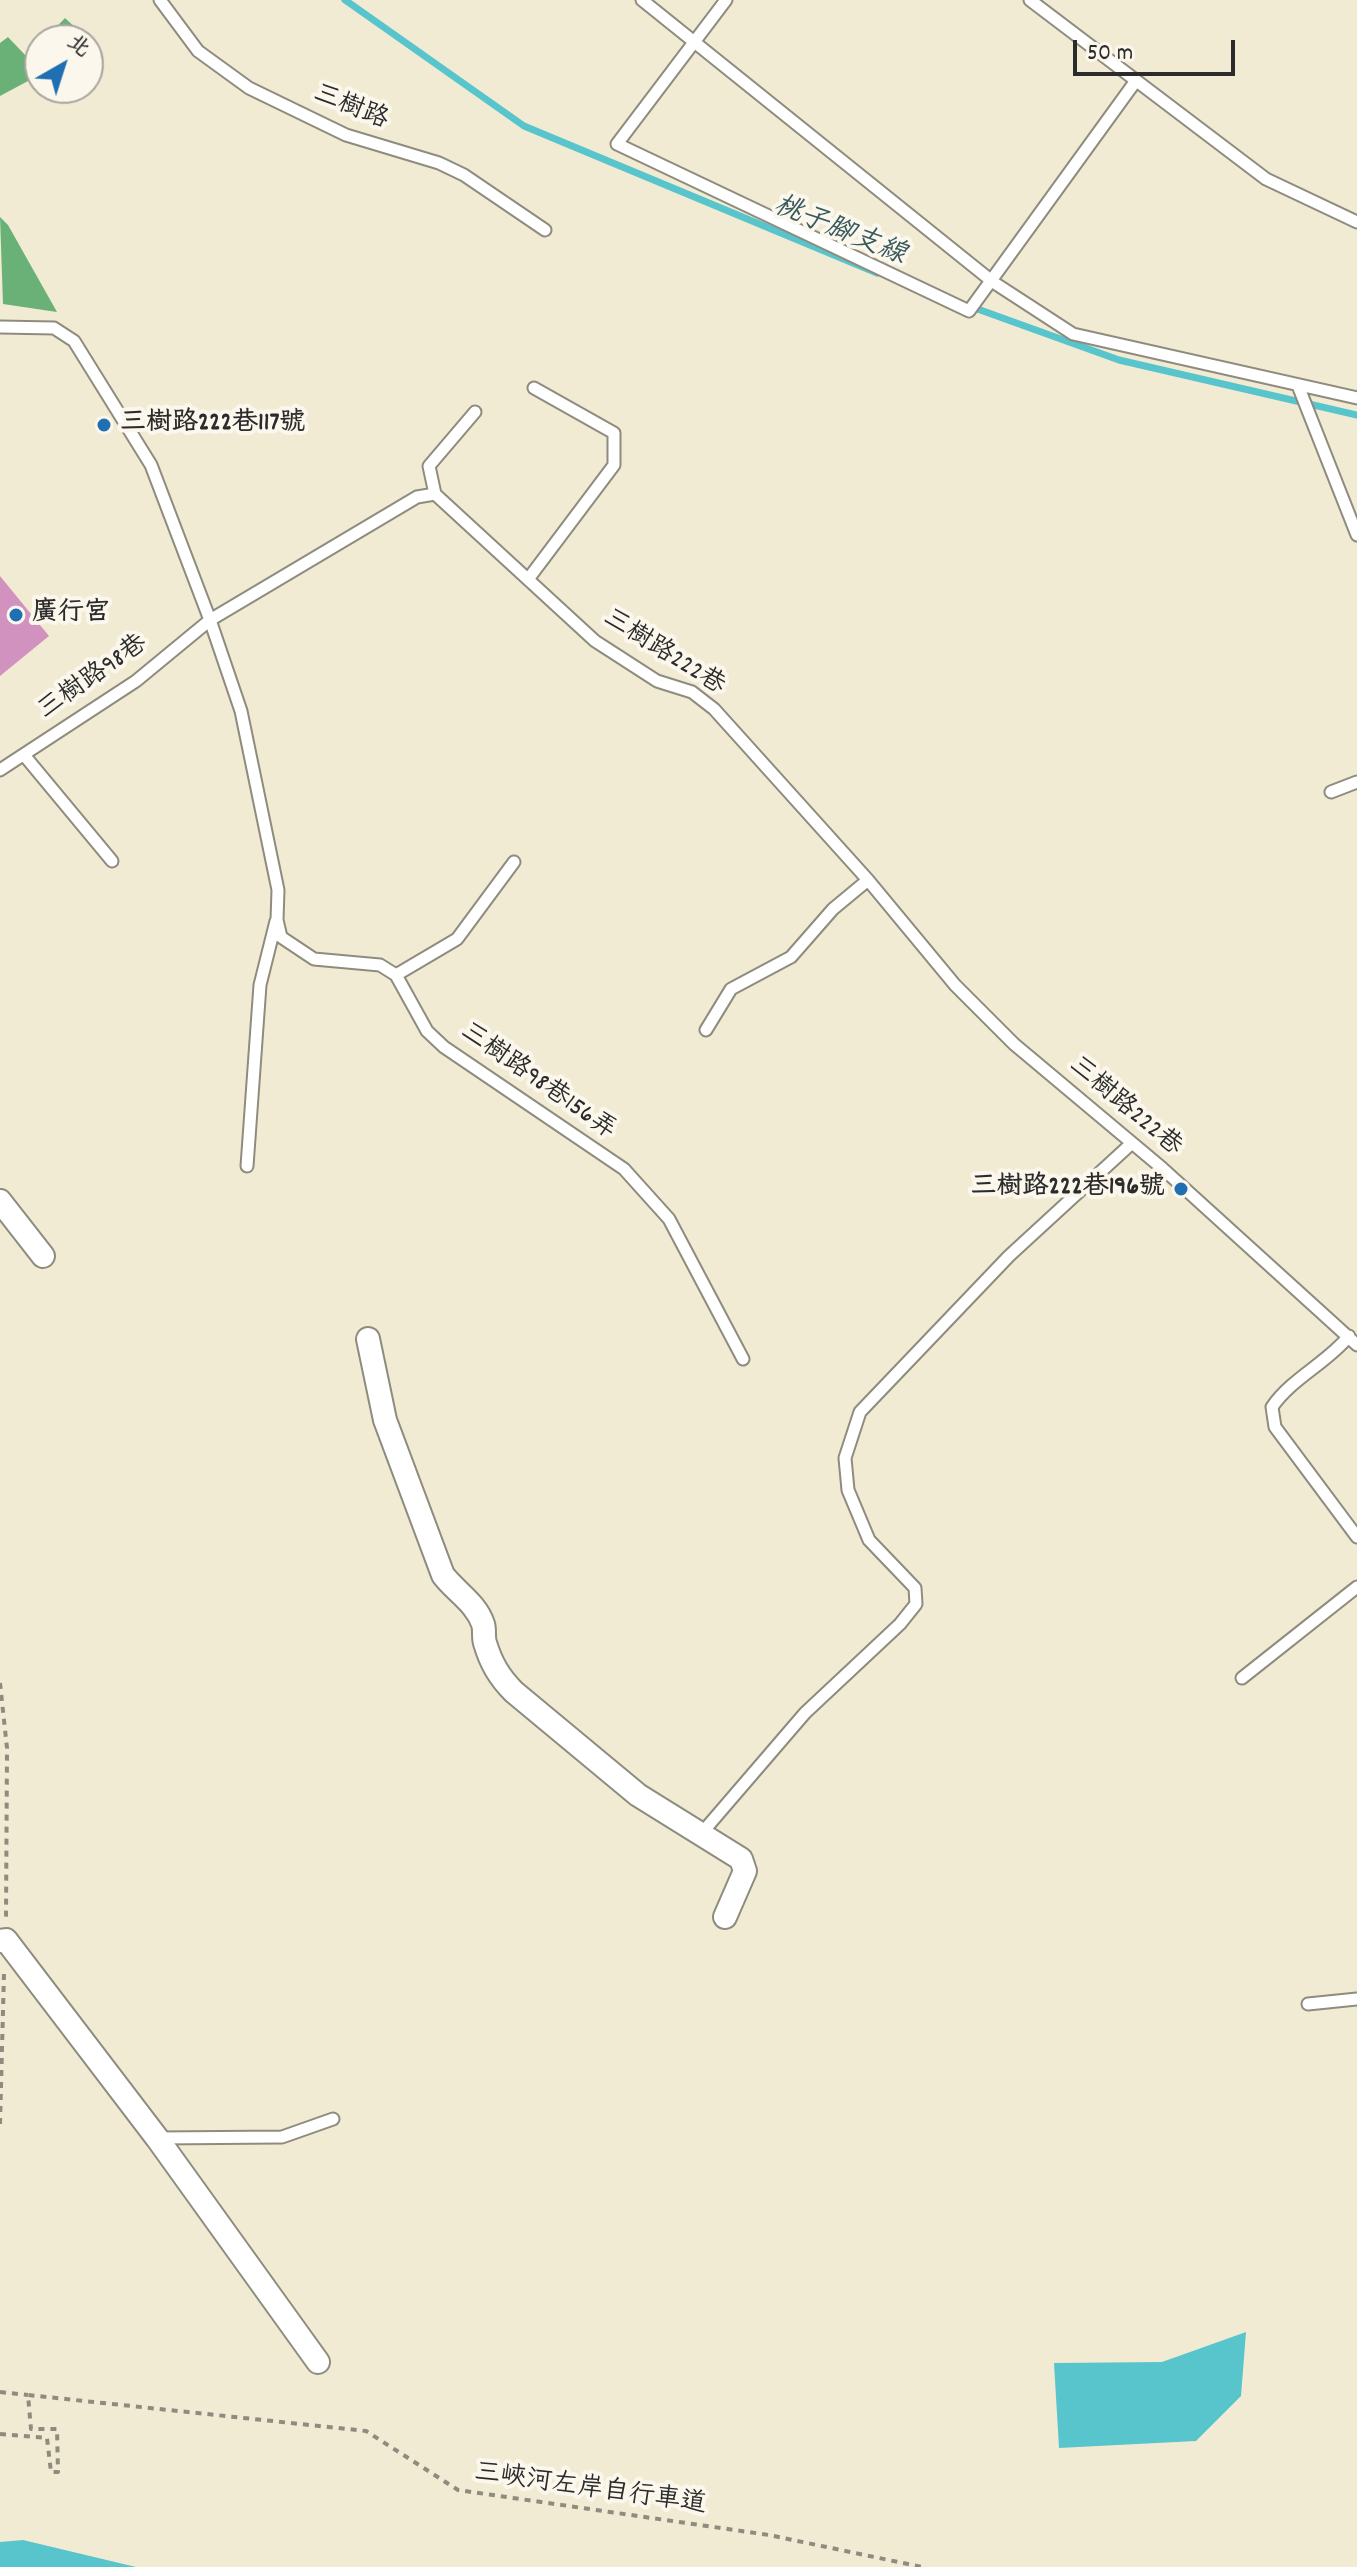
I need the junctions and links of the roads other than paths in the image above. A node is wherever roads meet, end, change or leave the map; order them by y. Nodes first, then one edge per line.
1 (160, 0) edge
2 (642, 0) edge
3 (726, 0) edge
4 (1030, 0) edge
5 (694, 42) junction
6 (1135, 82) junction
7 (1357, 222) edge
8 (545, 230) dead end
9 (993, 282) junction
10 (0, 327) edge
11 (534, 388) dead end
12 (1299, 388) junction
13 (1357, 398) edge
14 (475, 412) dead end
15 (435, 494) junction
16 (1357, 535) edge
17 (529, 578) junction
18 (210, 620) junction
19 (24, 755) junction
20 (0, 770) edge
21 (1357, 782) edge
22 (1331, 792) dead end
23 (112, 861) dead end
24 (514, 862) dead end
25 (868, 880) junction
26 (277, 920) junction
27 (396, 975) junction
28 (706, 1030) dead end
29 (1132, 1143) junction
30 (247, 1166) dead end
31 (0, 1201) edge
32 (43, 1256) dead end
33 (368, 1339) dead end
34 (1353, 1340) edge
35 (743, 1359) dead end
36 (1357, 1537) edge
37 (1357, 1587) edge
38 (1242, 1678) dead end
39 (701, 1834) junction
40 (725, 1917) dead end
41 (3, 1940) edge
42 (1357, 1999) edge
43 (1308, 2004) dead end
44 (333, 2119) dead end
45 (157, 2138) junction
46 (318, 2362) dead end

1 - 8 lane, 三樹路
2 - 5 lane
3 - 5 lane
4 - 6 lane
5 - 9 lane
5 - 9 lane
6 - 7 lane
6 - 9 lane
9 - 12 lane
10 - 18 lane
11 - 17 lane
12 - 13 lane
12 - 16 lane
14 - 15 lane
15 - 17 lane, 三樹路222巷
15 - 18 lane
17 - 25 lane, 三樹路222巷
18 - 19 lane, 三樹路98巷
18 - 26 lane
19 - 20 lane, 三樹路98巷
19 - 23 lane
21 - 22 lane
24 - 27 lane
25 - 28 lane
25 - 29 lane, 三樹路222巷
26 - 27 lane
26 - 30 lane
27 - 35 lane, 三樹路98巷156弄
29 - 34 lane, 三樹路222巷
29 - 39 lane
31 - 32 street
33 - 39 street
34 - 36 lane
37 - 38 lane
39 - 40 street
41 - 45 street
42 - 43 lane
44 - 45 lane
45 - 46 street

